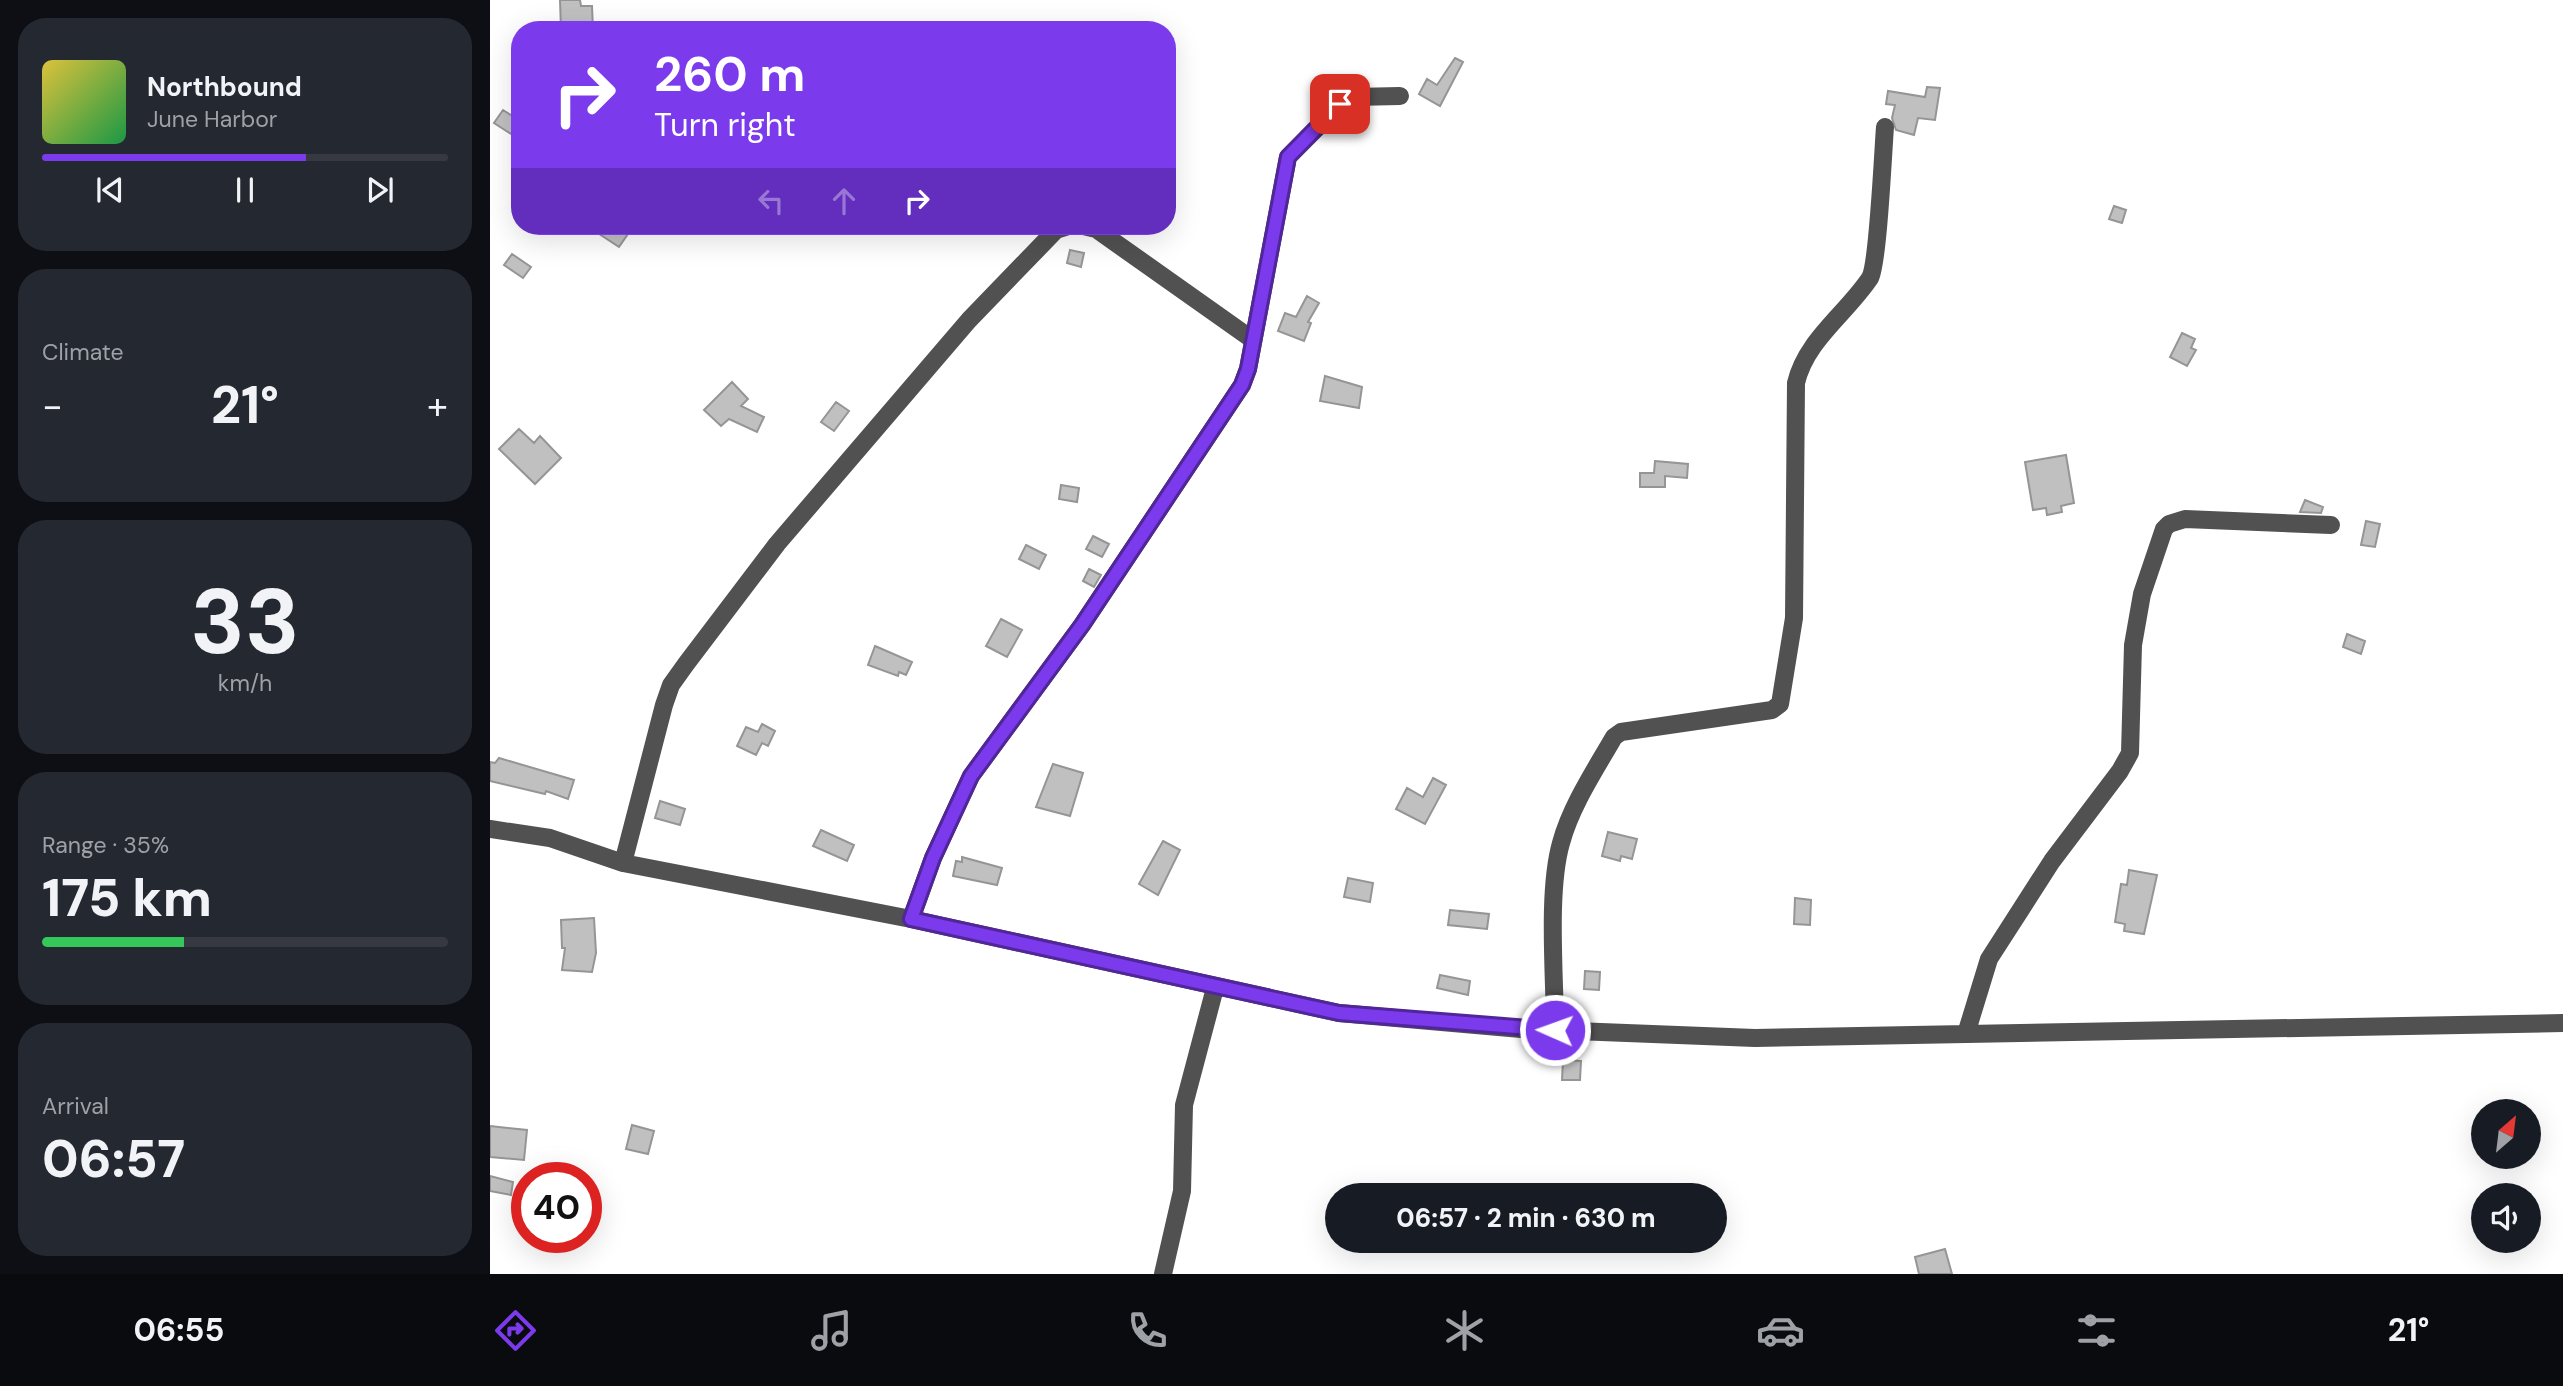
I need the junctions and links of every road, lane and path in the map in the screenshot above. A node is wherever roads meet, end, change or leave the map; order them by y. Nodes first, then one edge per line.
1 (1401, 96) dead end
2 (1885, 127) dead end
3 (1051, 235) edge
4 (1105, 235) edge
5 (1254, 340) junction
6 (2331, 525) dead end
7 (490, 829) edge
8 (623, 863) junction
9 (911, 919) junction
10 (1216, 988) junction
11 (2563, 1023) edge
12 (1555, 1030) junction
13 (1966, 1034) junction
14 (1163, 1274) edge

1 - 5 street
2 - 12 street
3 - 8 street
4 - 5 street
5 - 9 street
6 - 13 street
7 - 8 street
8 - 9 street
9 - 10 street
10 - 12 street
10 - 14 street
11 - 13 street
12 - 13 street

